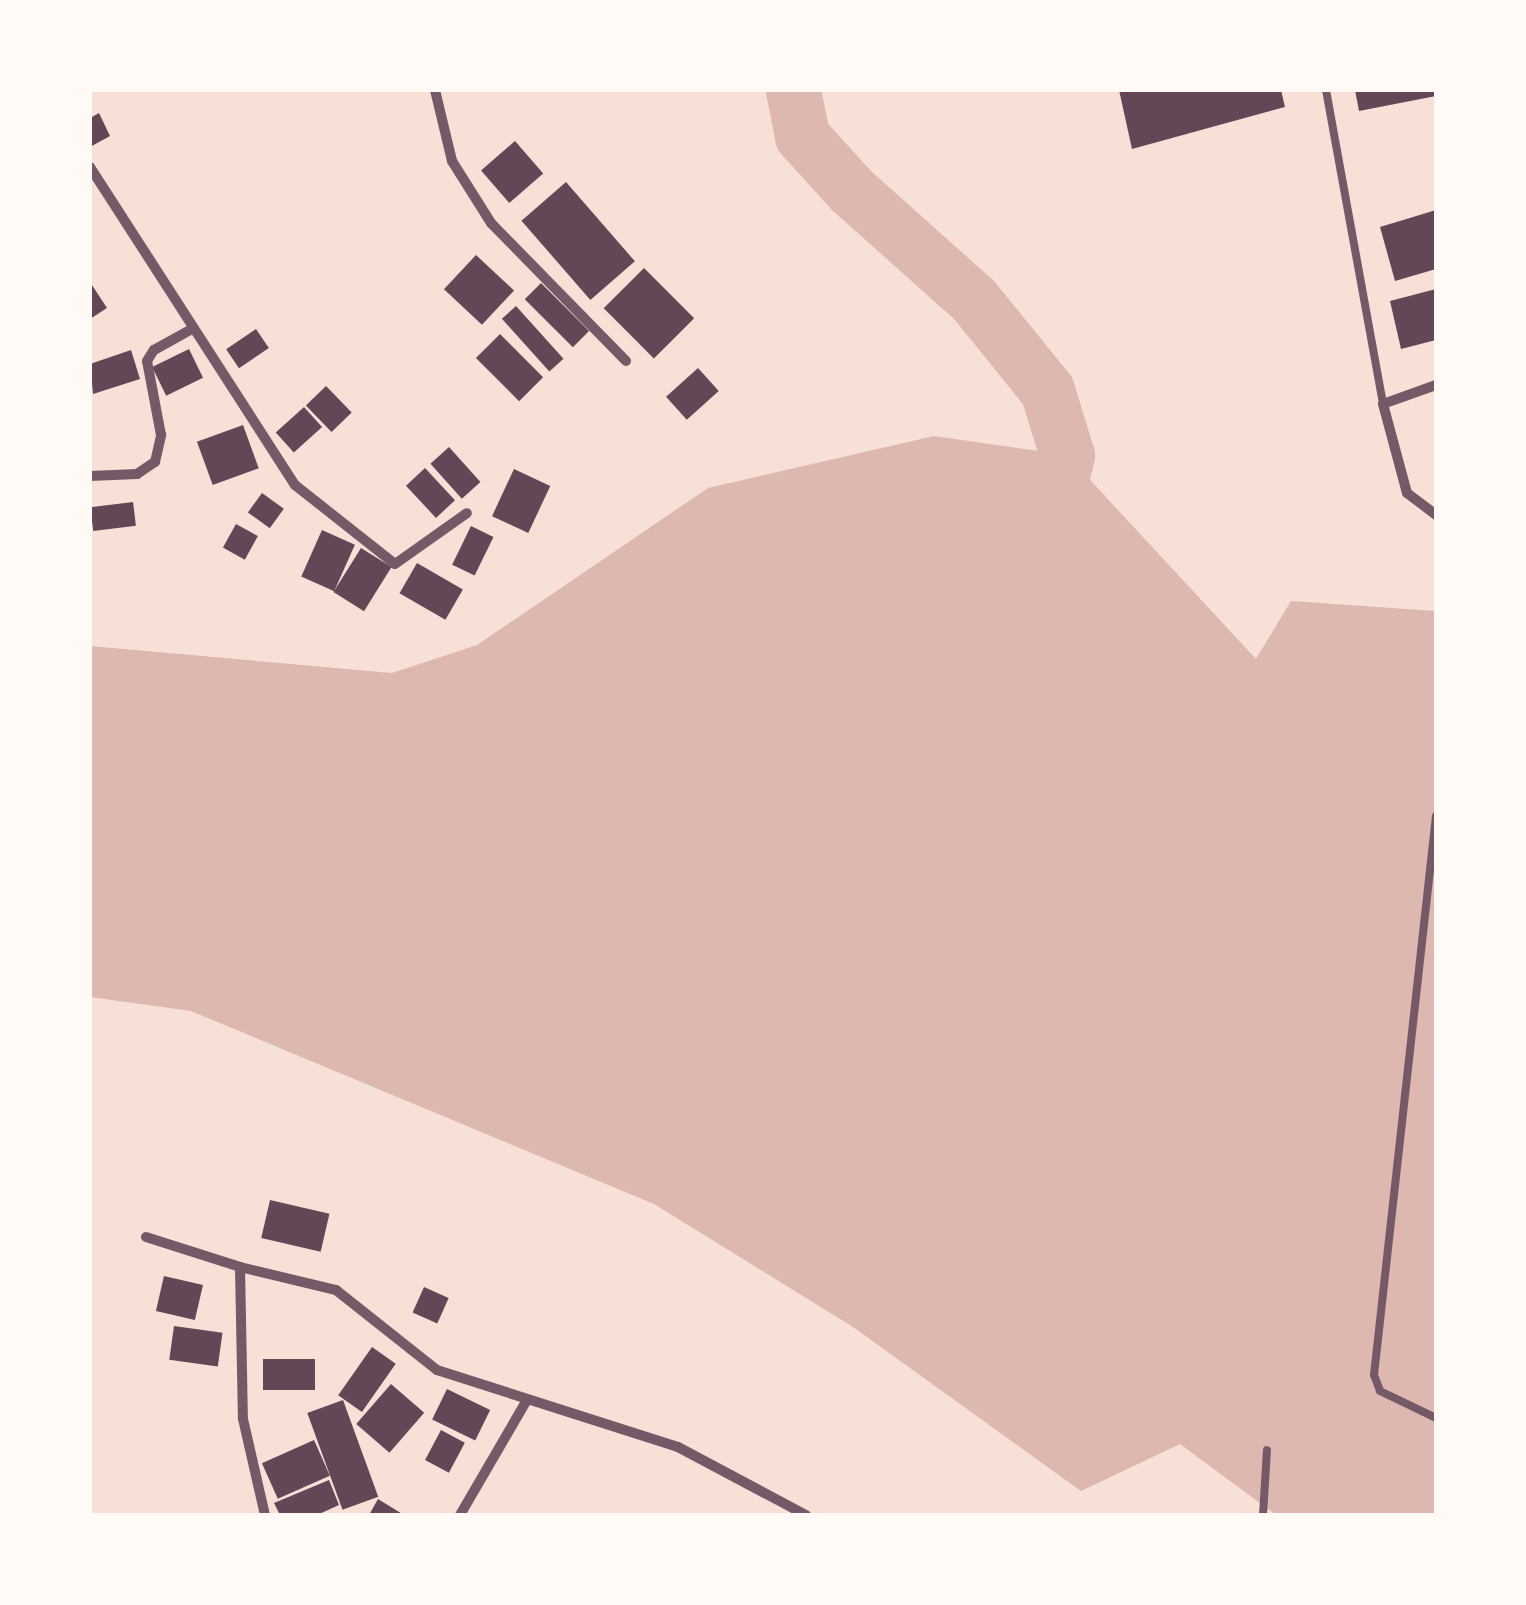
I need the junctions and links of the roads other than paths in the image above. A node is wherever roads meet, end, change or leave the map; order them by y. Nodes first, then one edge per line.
1 (434, 90) edge
2 (1326, 90) edge
3 (90, 167) edge
4 (192, 329) junction
5 (626, 361) dead end
6 (1436, 385) edge
7 (1382, 404) junction
8 (90, 476) edge
9 (467, 512) dead end
10 (1436, 515) edge
11 (1436, 816) edge
12 (146, 1237) dead end
13 (240, 1267) junction
14 (527, 1400) junction
15 (1436, 1418) edge
16 (1266, 1450) dead end
17 (265, 1515) edge
18 (460, 1515) edge
19 (806, 1515) edge
20 (1262, 1515) edge

1 - 5 street
2 - 7 lane
3 - 4 street
4 - 8 street
4 - 9 street
6 - 7 street
7 - 10 street
11 - 15 lane
12 - 13 street
13 - 14 street
13 - 17 street
14 - 18 street
14 - 19 street
16 - 20 lane

